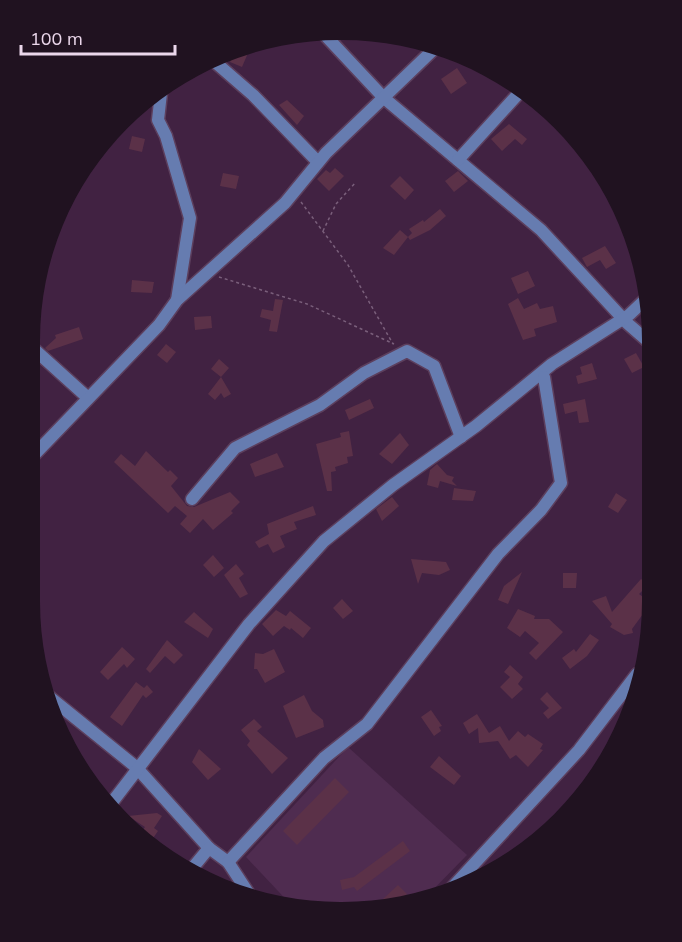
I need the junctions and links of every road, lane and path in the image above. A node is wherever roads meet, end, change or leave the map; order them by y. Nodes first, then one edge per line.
1 (331, 40) edge
2 (430, 54) edge
3 (219, 66) edge
4 (516, 97) edge
5 (384, 98) junction
6 (160, 101) edge
7 (458, 160) junction
8 (318, 162) junction
9 (356, 182) dead end
10 (293, 193) junction
11 (323, 232) junction
12 (207, 273) junction
13 (177, 300) junction
14 (639, 304) edge
15 (623, 318) junction
16 (642, 335) edge
17 (394, 344) junction
18 (407, 351) junction
19 (40, 355) edge
20 (544, 377) dead end
21 (87, 398) junction
22 (461, 437) junction
23 (40, 448) edge
24 (192, 499) dead end
25 (628, 692) edge
26 (58, 704) edge
27 (136, 767) junction
28 (115, 798) edge
29 (208, 848) junction
30 (228, 862) junction
31 (196, 864) edge
32 (464, 875) edge
33 (244, 886) edge

1 - 5 street
2 - 5 street
3 - 8 street
4 - 7 street
5 - 7 street
5 - 8 street
6 - 13 street
7 - 15 street
8 - 10 street
9 - 11 path
10 - 11 path
10 - 12 street
11 - 17 path
12 - 13 street
12 - 17 path
13 - 21 street
14 - 15 street
15 - 16 street
15 - 22 street
17 - 18 path
18 - 22 street
18 - 24 street
19 - 21 street
20 - 30 street
21 - 23 street
22 - 27 street
25 - 32 street
26 - 27 street
27 - 28 street
27 - 29 street
29 - 30 street
29 - 31 street
30 - 33 street

